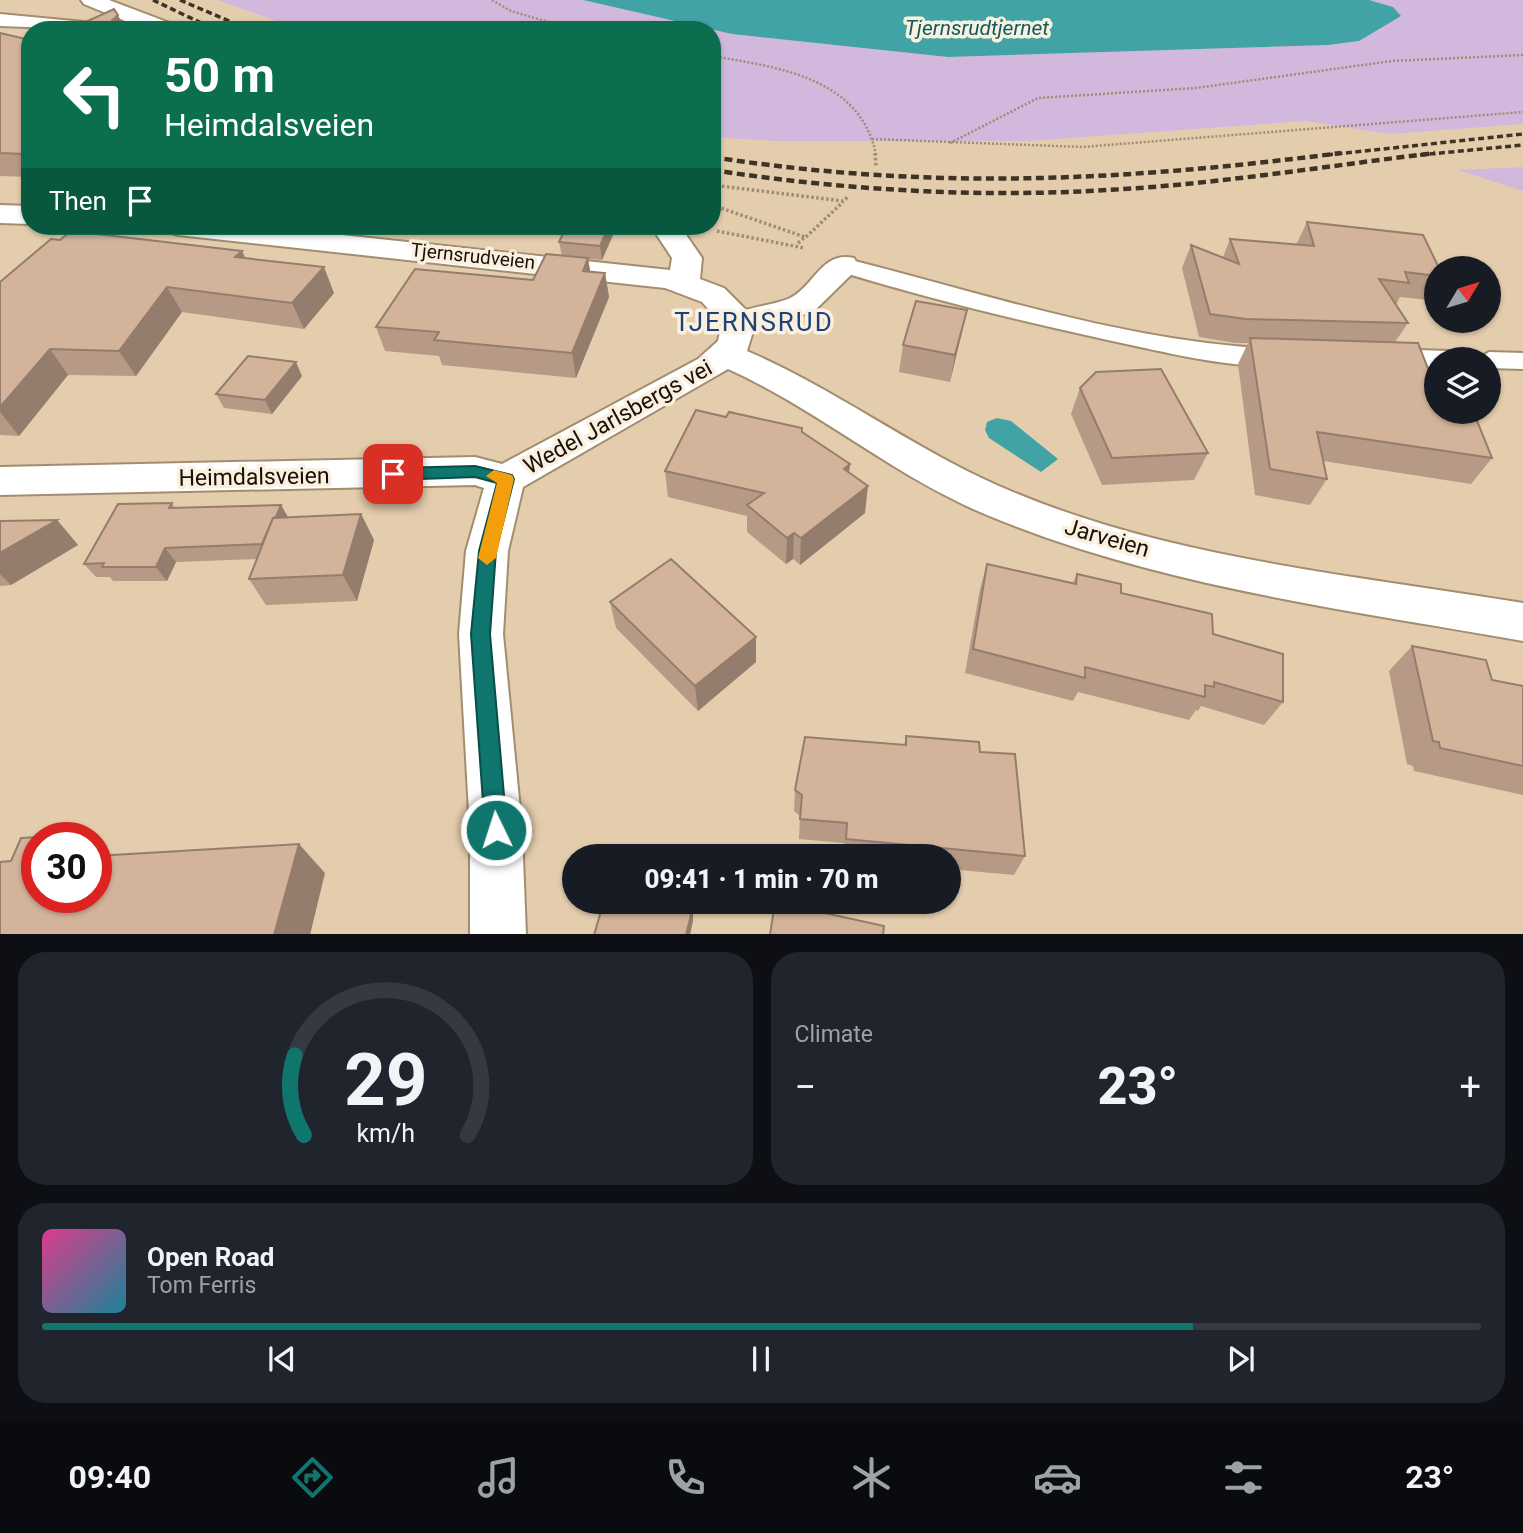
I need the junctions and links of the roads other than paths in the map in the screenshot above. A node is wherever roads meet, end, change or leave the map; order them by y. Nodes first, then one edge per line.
1 (91, 0) edge
2 (0, 20) edge
3 (144, 21) edge
4 (21, 22) edge
5 (0, 214) edge
6 (21, 215) edge
7 (269, 235) edge
8 (673, 235) edge
9 (843, 265) joint
10 (684, 283) junction
11 (732, 338) junction
12 (1300, 356) edge
13 (1359, 356) edge
14 (1424, 358) edge
15 (1501, 360) edge
16 (1523, 361) edge
17 (506, 479) junction
18 (0, 481) edge
19 (1523, 622) edge
20 (498, 934) edge

1 - 3 street
2 - 4 street
5 - 6 street
7 - 10 street, Tjernsrudveien
8 - 10 street
9 - 11 street, Wedel Jarlsbergs vei
9 - 12 lane
10 - 11 street, Tjernsrudveien
11 - 17 street, Wedel Jarlsbergs vei
11 - 19 street, Jarveien
13 - 14 lane
15 - 16 lane
17 - 18 street, Heimdalsveien
17 - 20 street, Wedel Jarlsbergs vei

